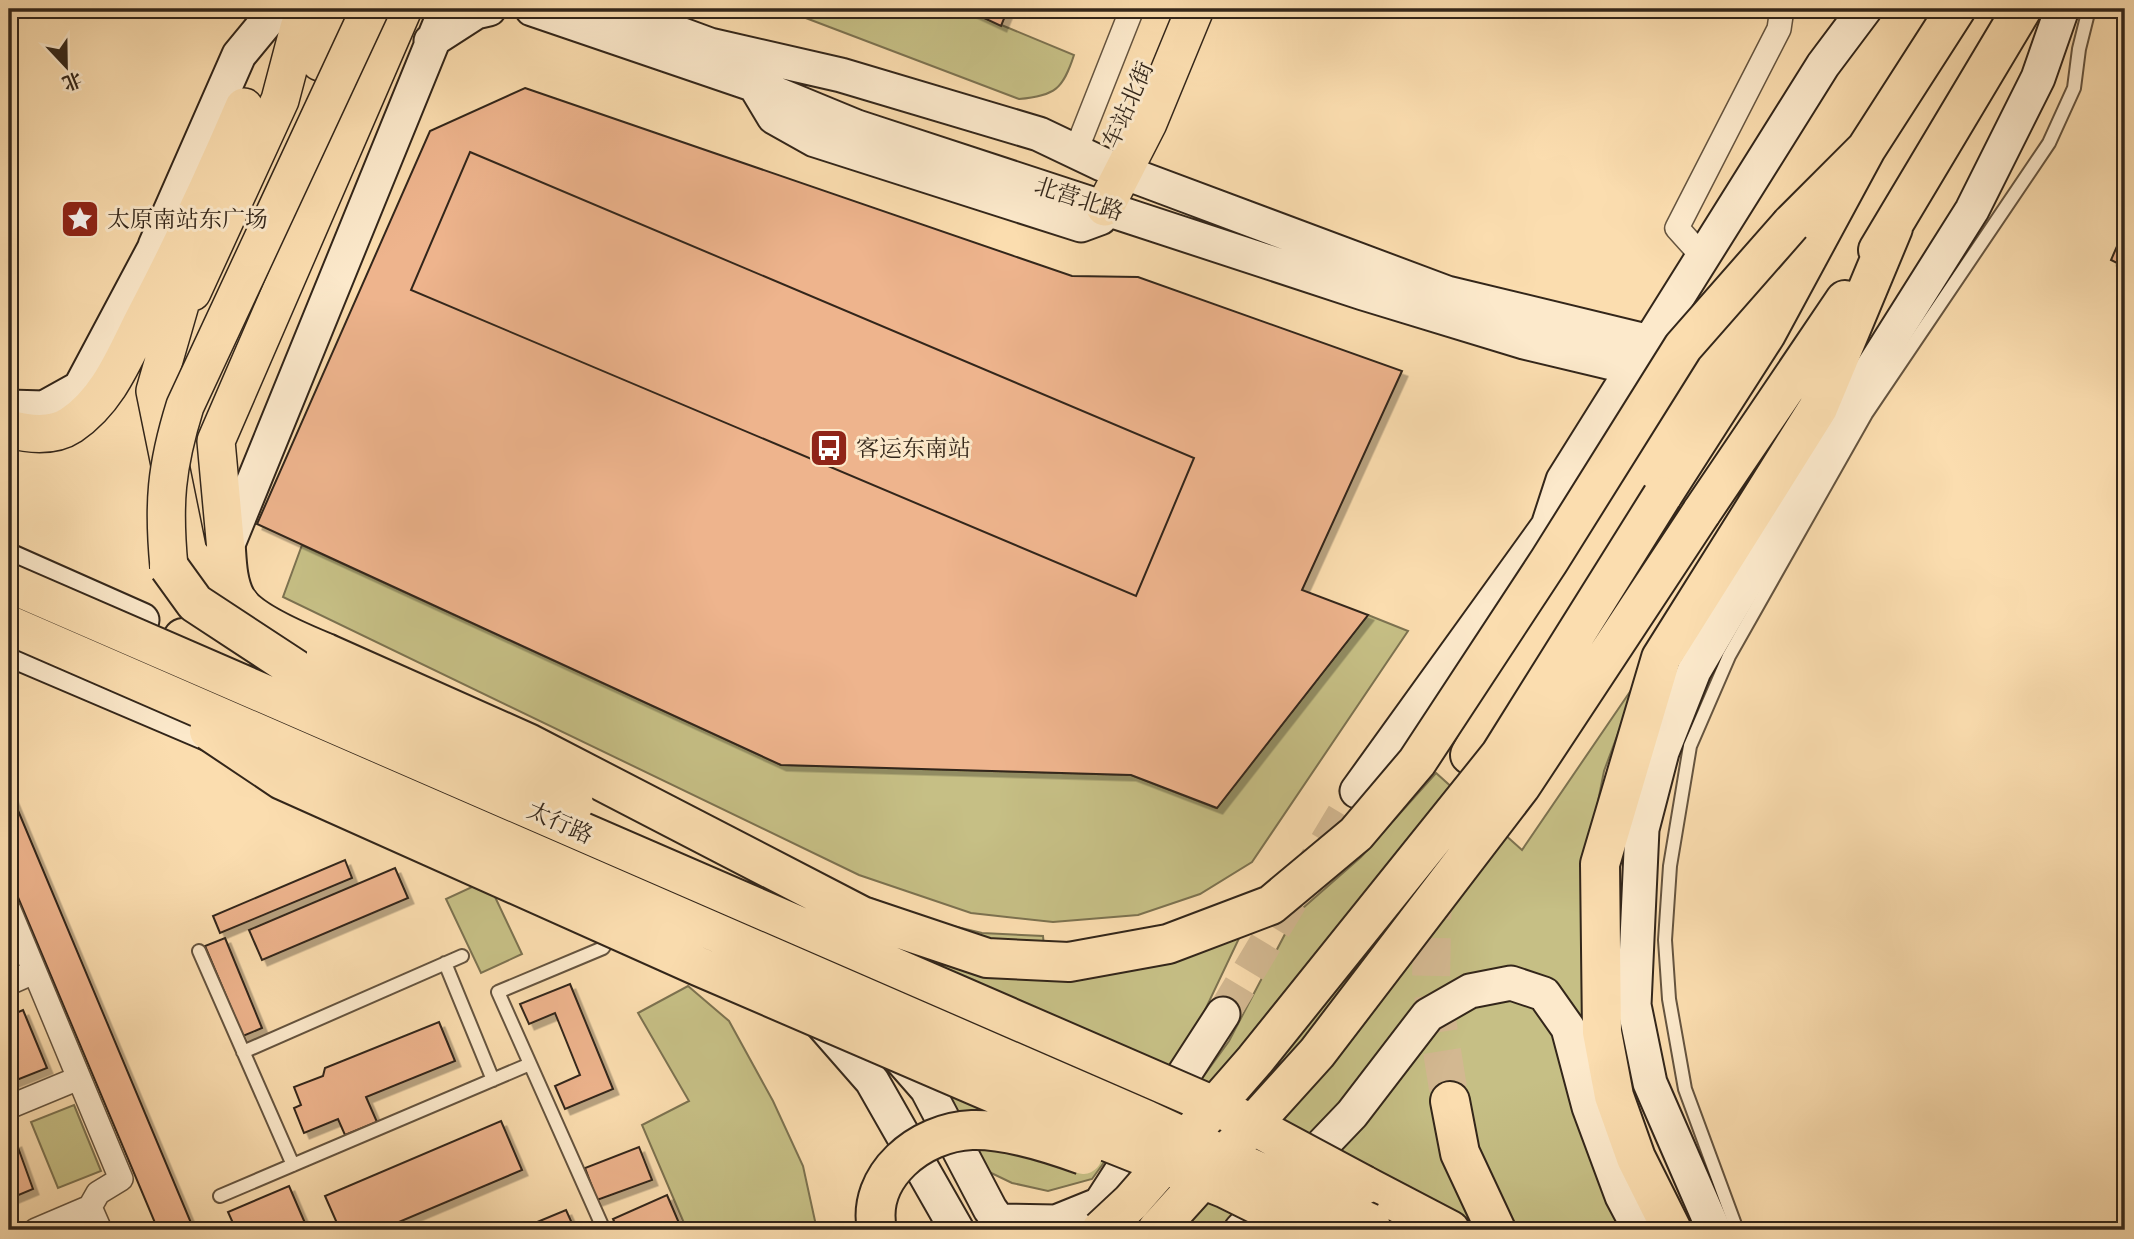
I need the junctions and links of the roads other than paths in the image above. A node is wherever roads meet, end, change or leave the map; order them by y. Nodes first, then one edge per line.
1 (277, 9) edge
2 (308, 9) edge
3 (323, 9) edge
4 (346, 9) edge
5 (370, 9) edge
6 (403, 9) edge
7 (446, 9) edge
8 (489, 9) edge
9 (532, 9) edge
10 (611, 9) edge
11 (1132, 9) edge
12 (1171, 9) edge
13 (1195, 9) edge
14 (1782, 9) edge
15 (1865, 9) edge
16 (1956, 9) edge
17 (2022, 9) edge
18 (2062, 9) edge
19 (2090, 9) edge
20 (431, 41) junction
21 (320, 62) junction
22 (755, 85) junction
23 (244, 107) dead end
24 (1039, 134) junction
25 (1866, 149) junction
26 (1100, 163) junction
27 (1024, 182) junction
28 (1094, 204) junction
29 (198, 215) junction
30 (1791, 224) junction
31 (1893, 228) junction
32 (154, 249) junction
33 (1703, 257) junction
34 (156, 330) junction
35 (1642, 355) junction
36 (9, 407) edge
37 (9, 429) edge
38 (9, 561) edge
39 (169, 567) junction
40 (226, 578) junction
41 (9, 583) edge
42 (9, 625) edge
43 (183, 638) junction
44 (9, 649) edge
45 (326, 653) junction
46 (55, 669) junction
47 (126, 676) junction
48 (1470, 755) dead end
49 (1357, 791) tunnel mouth
50 (9, 911) edge
51 (622, 921) dead end
52 (790, 923) junction
53 (199, 951) dead end
54 (462, 956) dead end
55 (445, 963) junction
56 (34, 972) junction
57 (9, 983) edge
58 (1223, 1014) tunnel mouth
59 (243, 1052) junction
60 (530, 1064) junction
61 (79, 1078) junction
62 (493, 1080) junction
63 (1450, 1101) tunnel mouth
64 (9, 1107) edge
65 (293, 1165) junction
66 (220, 1196) dead end
67 (90, 1208) junction
68 (1100, 1217) edge
69 (1248, 1217) edge
70 (1002, 1226) edge
71 (36, 1230) edge
72 (100, 1230) edge
73 (604, 1230) edge
74 (877, 1230) edge
75 (957, 1230) edge
76 (1077, 1230) edge
77 (1157, 1230) edge
78 (1309, 1230) edge
79 (1386, 1230) edge
80 (1450, 1230) edge
81 (1496, 1230) edge
82 (1640, 1230) edge
83 (1672, 1230) edge
84 (1714, 1230) edge
85 (1737, 1230) edge

1 - 32 main road
2 - 34 main road
3 - 21 main road
4 - 21 main road
5 - 39 main road, bridge
6 - 40 main road
7 - 20 main road
8 - 20 main road
9 - 22 main road, 北营北路
10 - 24 main road, 北营北路
11 - 26 street
12 - 26 main road, 车站北街
13 - 26 main road
14 - 33 street
15 - 33 main road
16 - 25 highway
17 - 31 highway
18 - 84 main road
19 - 85 lane
20 - 40 main road
21 - 39 main road
22 - 27 main road, 北营北路
22 - 28 main road
23 - 29 main road
24 - 26 main road, 北营北路
24 - 27 main road
25 - 30 highway
25 - 68 highway, bridge
26 - 28 main road, 车站北街
26 - 35 main road, 北营北路
27 - 28 main road, 北营北路
28 - 35 main road, 北营北路
29 - 32 main road
29 - 34 main road
30 - 45 highway, bridge
30 - 48 highway
31 - 77 highway, bridge
31 - 83 highway
32 - 36 main road
33 - 35 main road
34 - 37 main road
34 - 40 main road
35 - 49 main road
38 - 43 main road
39 - 52 highway, bridge
40 - 43 main road
40 - 45 highway
41 - 52 highway, 太行路, bridge
42 - 47 highway, 太行路, bridge
43 - 45 highway, bridge
43 - 46 main road
43 - 70 main road
44 - 46 main road
46 - 75 main road
47 - 69 highway, bridge
47 - 79 highway, 太行路, bridge
50 - 56 street
51 - 60 lane
52 - 80 highway, 太行路, bridge
53 - 59 lane
54 - 55 lane
55 - 59 lane
55 - 62 lane
56 - 57 street
56 - 61 street
58 - 68 main road
59 - 65 lane
60 - 62 lane
60 - 73 lane
61 - 64 street
61 - 67 street
62 - 65 lane
63 - 81 highway
65 - 66 lane
67 - 71 street
67 - 72 street
68 - 70 main road
68 - 76 main road
69 - 74 highway, bridge
69 - 78 highway, bridge
69 - 82 main road

